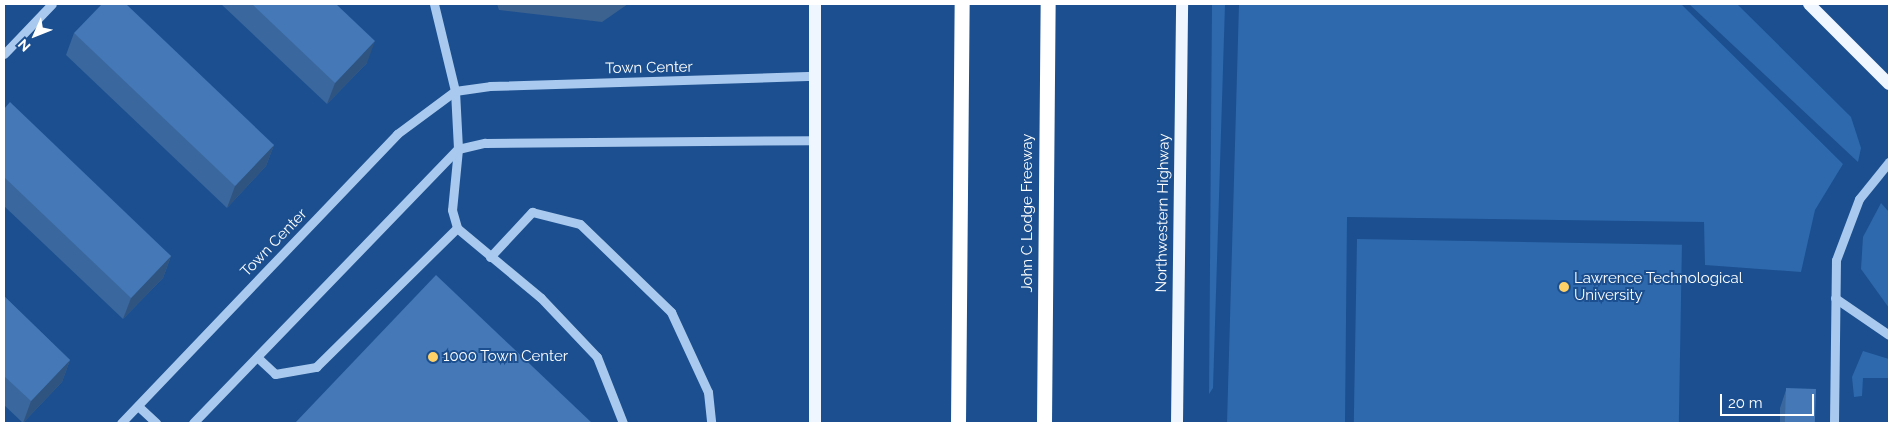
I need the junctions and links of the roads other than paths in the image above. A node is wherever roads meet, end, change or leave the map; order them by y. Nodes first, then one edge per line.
1 (52, 4) edge
2 (434, 4) edge
3 (816, 4) edge
4 (962, 4) edge
5 (1048, 4) edge
6 (1182, 4) edge
7 (1809, 4) edge
8 (4, 54) edge
9 (815, 76) junction
10 (1889, 84) edge
11 (455, 91) junction
12 (814, 140) junction
13 (458, 149) junction
14 (1889, 162) edge
15 (457, 228) junction
16 (490, 257) junction
17 (1835, 298) junction
18 (1889, 335) edge
19 (257, 357) junction
20 (138, 406) junction
21 (121, 423) edge
22 (156, 423) edge
23 (193, 423) edge
24 (623, 423) edge
25 (711, 423) edge
26 (815, 423) edge
27 (958, 423) edge
28 (1044, 423) edge
29 (1177, 423) edge
30 (1834, 423) edge

1 - 8 street
2 - 11 street
3 - 9 main road
4 - 27 highway
5 - 28 highway, John C Lodge Freeway
6 - 29 main road, Northwestern Highway
7 - 10 main road
9 - 11 street, Town Center
9 - 12 main road
11 - 13 street
11 - 20 street, Town Center
12 - 13 street
12 - 26 main road
13 - 15 street
13 - 19 street
14 - 17 street
15 - 16 street
15 - 19 street
16 - 24 street
16 - 25 street
17 - 18 street
17 - 30 street
19 - 23 street
20 - 21 street, Town Center
20 - 22 street

